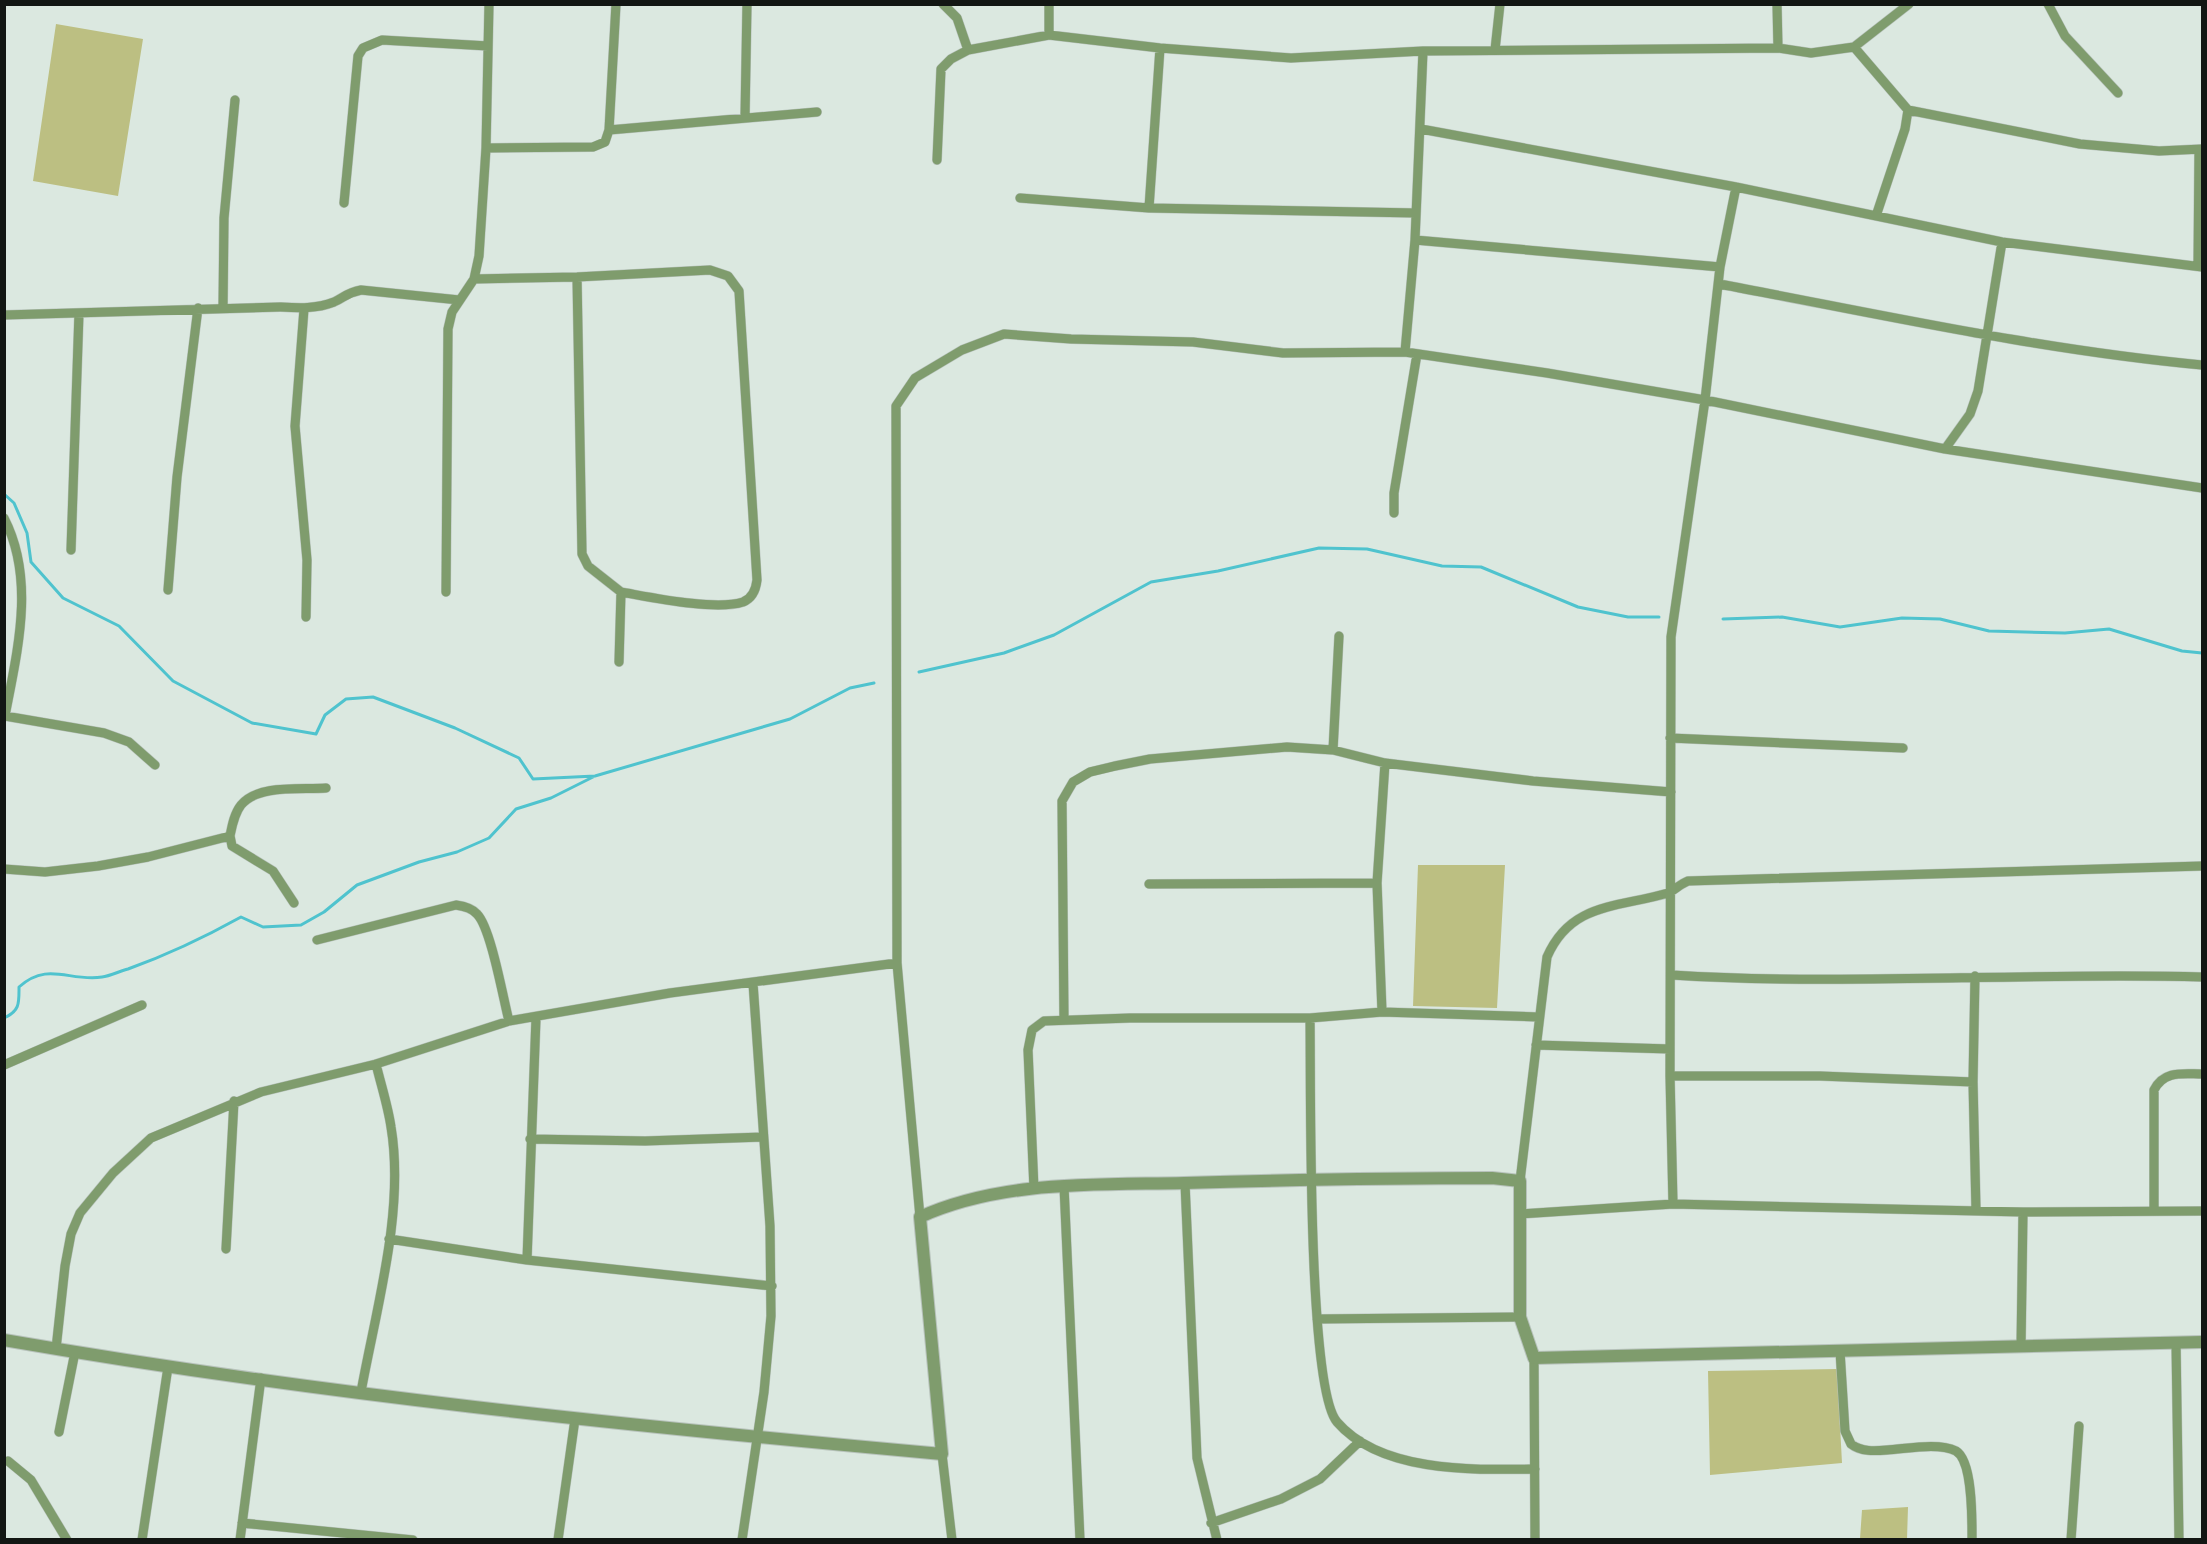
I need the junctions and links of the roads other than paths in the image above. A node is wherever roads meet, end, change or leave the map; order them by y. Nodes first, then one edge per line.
1 (489, 4) edge
2 (616, 4) edge
3 (747, 4) edge
4 (943, 4) edge
5 (1049, 4) edge
6 (1500, 4) edge
7 (1777, 4) edge
8 (1909, 4) edge
9 (2049, 4) edge
10 (1049, 35) junction
11 (488, 46) junction
12 (1854, 47) junction
13 (1160, 48) junction
14 (1778, 48) junction
15 (968, 50) junction
16 (1496, 50) junction
17 (1424, 51) junction
18 (2118, 93) dead end
19 (235, 100) dead end
20 (1908, 110) junction
21 (817, 112) dead end
22 (745, 117) junction
23 (1421, 129) junction
24 (609, 130) junction
25 (486, 148) junction
26 (2201, 149) edge
27 (937, 160) dead end
28 (1736, 187) junction
29 (1020, 198) dead end
30 (344, 203) dead end
31 (1149, 208) junction
32 (1416, 213) junction
33 (1876, 216) junction
34 (1415, 240) junction
35 (2002, 242) junction
36 (1720, 267) junction
37 (2200, 267) edge
38 (577, 277) junction
39 (474, 279) junction
40 (1719, 284) junction
41 (459, 300) junction
42 (198, 308) junction
43 (223, 308) junction
44 (304, 309) junction
45 (79, 313) junction
46 (4, 315) edge
47 (1989, 334) junction
48 (1405, 352) junction
49 (1418, 354) junction
50 (2202, 365) edge
51 (1705, 400) junction
52 (1945, 449) junction
53 (2202, 488) edge
54 (1394, 513) dead end
55 (4, 518) edge
56 (71, 550) dead end
57 (168, 590) dead end
58 (446, 592) dead end
59 (621, 592) junction
60 (306, 617) dead end
61 (1339, 636) dead end
62 (620, 662) dead end
63 (1670, 738) junction
64 (1903, 748) dead end
65 (1333, 750) junction
66 (1385, 763) junction
67 (155, 765) dead end
68 (326, 788) dead end
69 (1671, 792) junction
70 (230, 836) junction
71 (2202, 866) edge
72 (4, 869) edge
73 (1377, 883) junction
74 (1149, 884) dead end
75 (1671, 892) junction
76 (294, 903) dead end
77 (317, 940) dead end
78 (897, 963) junction
79 (1672, 975) junction
80 (1975, 976) junction
81 (2202, 977) edge
82 (753, 983) junction
83 (142, 1005) dead end
84 (1382, 1012) junction
85 (1538, 1017) junction
86 (536, 1018) junction
87 (1310, 1018) junction
88 (1064, 1020) junction
89 (509, 1021) junction
90 (1536, 1045) junction
91 (1670, 1050) junction
92 (376, 1064) junction
93 (4, 1065) edge
94 (2202, 1074) edge
95 (1670, 1076) junction
96 (1973, 1082) junction
97 (234, 1101) junction
98 (763, 1137) junction
99 (530, 1139) junction
100 (1312, 1179) junction
101 (1520, 1181) junction
102 (1185, 1183) junction
103 (1064, 1186) junction
104 (1034, 1189) junction
105 (1673, 1204) junction
106 (1976, 1210) junction
107 (2154, 1210) junction
108 (2202, 1211) edge
109 (2022, 1212) junction
110 (1519, 1214) junction
111 (920, 1217) junction
112 (389, 1239) junction
113 (226, 1249) dead end
114 (527, 1260) junction
115 (772, 1286) junction
116 (1520, 1317) junction
117 (1317, 1319) junction
118 (4, 1340) edge
119 (2202, 1342) edge
120 (2176, 1343) junction
121 (2021, 1347) junction
122 (56, 1349) junction
123 (1840, 1351) junction
124 (75, 1352) junction
125 (1534, 1358) junction
126 (168, 1367) junction
127 (261, 1378) junction
128 (361, 1392) junction
129 (575, 1419) junction
130 (2079, 1426) dead end
131 (59, 1432) dead end
132 (757, 1437) junction
133 (1360, 1441) junction
134 (942, 1454) junction
135 (8, 1461) dead end
136 (1535, 1468) junction
137 (242, 1523) junction
138 (1211, 1523) junction
139 (67, 1539) edge
140 (142, 1539) edge
141 (240, 1539) edge
142 (408, 1539) edge
143 (558, 1539) edge
144 (742, 1539) edge
145 (952, 1539) edge
146 (1080, 1539) edge
147 (1216, 1539) edge
148 (1535, 1539) edge
149 (1972, 1539) edge
150 (2071, 1539) edge
151 (2179, 1539) edge

1 - 11 street
2 - 24 street
3 - 22 street
4 - 15 street
5 - 10 street
6 - 16 street
7 - 14 street
8 - 12 street
9 - 18 street
10 - 13 street
10 - 15 street
11 - 25 street
11 - 30 street
12 - 14 street
12 - 20 street
13 - 17 street
13 - 31 street
14 - 16 street
15 - 27 street
16 - 17 street
17 - 23 street
19 - 43 street
20 - 26 street
20 - 33 street
21 - 22 street
22 - 24 street
23 - 28 street
23 - 32 street
24 - 25 street
25 - 39 street
26 - 37 street
28 - 33 street
28 - 36 street
29 - 31 street
31 - 32 street
32 - 34 street
33 - 35 street
34 - 36 street
34 - 48 street
35 - 37 street
35 - 47 street
36 - 40 street
38 - 39 street
38 - 59 street
38 - 59 street
39 - 41 street
40 - 47 street
40 - 51 street
41 - 44 street
41 - 58 street
42 - 43 street
42 - 45 street
42 - 57 street
43 - 44 street
44 - 60 street
45 - 46 street
45 - 56 street
47 - 50 street
47 - 52 street
48 - 49 street
48 - 78 street
49 - 51 street
49 - 54 street
51 - 52 street
51 - 63 street
52 - 53 street
55 - 67 street
59 - 62 street
61 - 65 street
63 - 64 street
63 - 69 street
65 - 66 street
65 - 88 street
66 - 69 street
66 - 73 street
68 - 70 street
69 - 75 street
70 - 72 street
70 - 76 street
71 - 75 street
73 - 74 street
73 - 84 street
75 - 79 street
75 - 85 street
77 - 89 street
78 - 82 street
78 - 111 street
79 - 80 street
79 - 91 street
80 - 81 street
80 - 96 street
82 - 86 street
82 - 98 street
83 - 93 street
84 - 85 street
84 - 87 street
85 - 90 street
86 - 89 street
86 - 99 street
87 - 88 street
87 - 100 street
88 - 104 street
89 - 92 street
90 - 91 street
90 - 101 street
91 - 95 street
92 - 97 street
92 - 112 street
94 - 107 street
95 - 96 street
95 - 105 street
96 - 106 street
97 - 113 street
97 - 122 street
98 - 99 street
98 - 115 street
99 - 114 street
100 - 101 street
100 - 102 street
100 - 117 street
101 - 110 street
102 - 103 street
102 - 138 street
103 - 104 street
103 - 146 street
104 - 111 street
105 - 106 street
105 - 110 street
106 - 109 street
107 - 108 street
107 - 109 street
109 - 121 street
110 - 116 street
111 - 134 street
112 - 114 street
112 - 128 street
114 - 115 street
115 - 132 street
116 - 117 street
116 - 125 street
117 - 133 street
118 - 122 street
119 - 120 street
120 - 121 street
120 - 151 street
121 - 123 street
122 - 124 street
123 - 125 street
123 - 149 street
124 - 126 street
124 - 131 street
125 - 136 street
126 - 127 street
126 - 140 street
127 - 128 street
127 - 137 street
128 - 129 street
129 - 132 street
129 - 143 street
130 - 150 street
132 - 134 street
132 - 144 street
133 - 136 street
133 - 138 street
134 - 145 street
135 - 139 street
136 - 148 street
137 - 141 street
137 - 142 street
138 - 147 street

